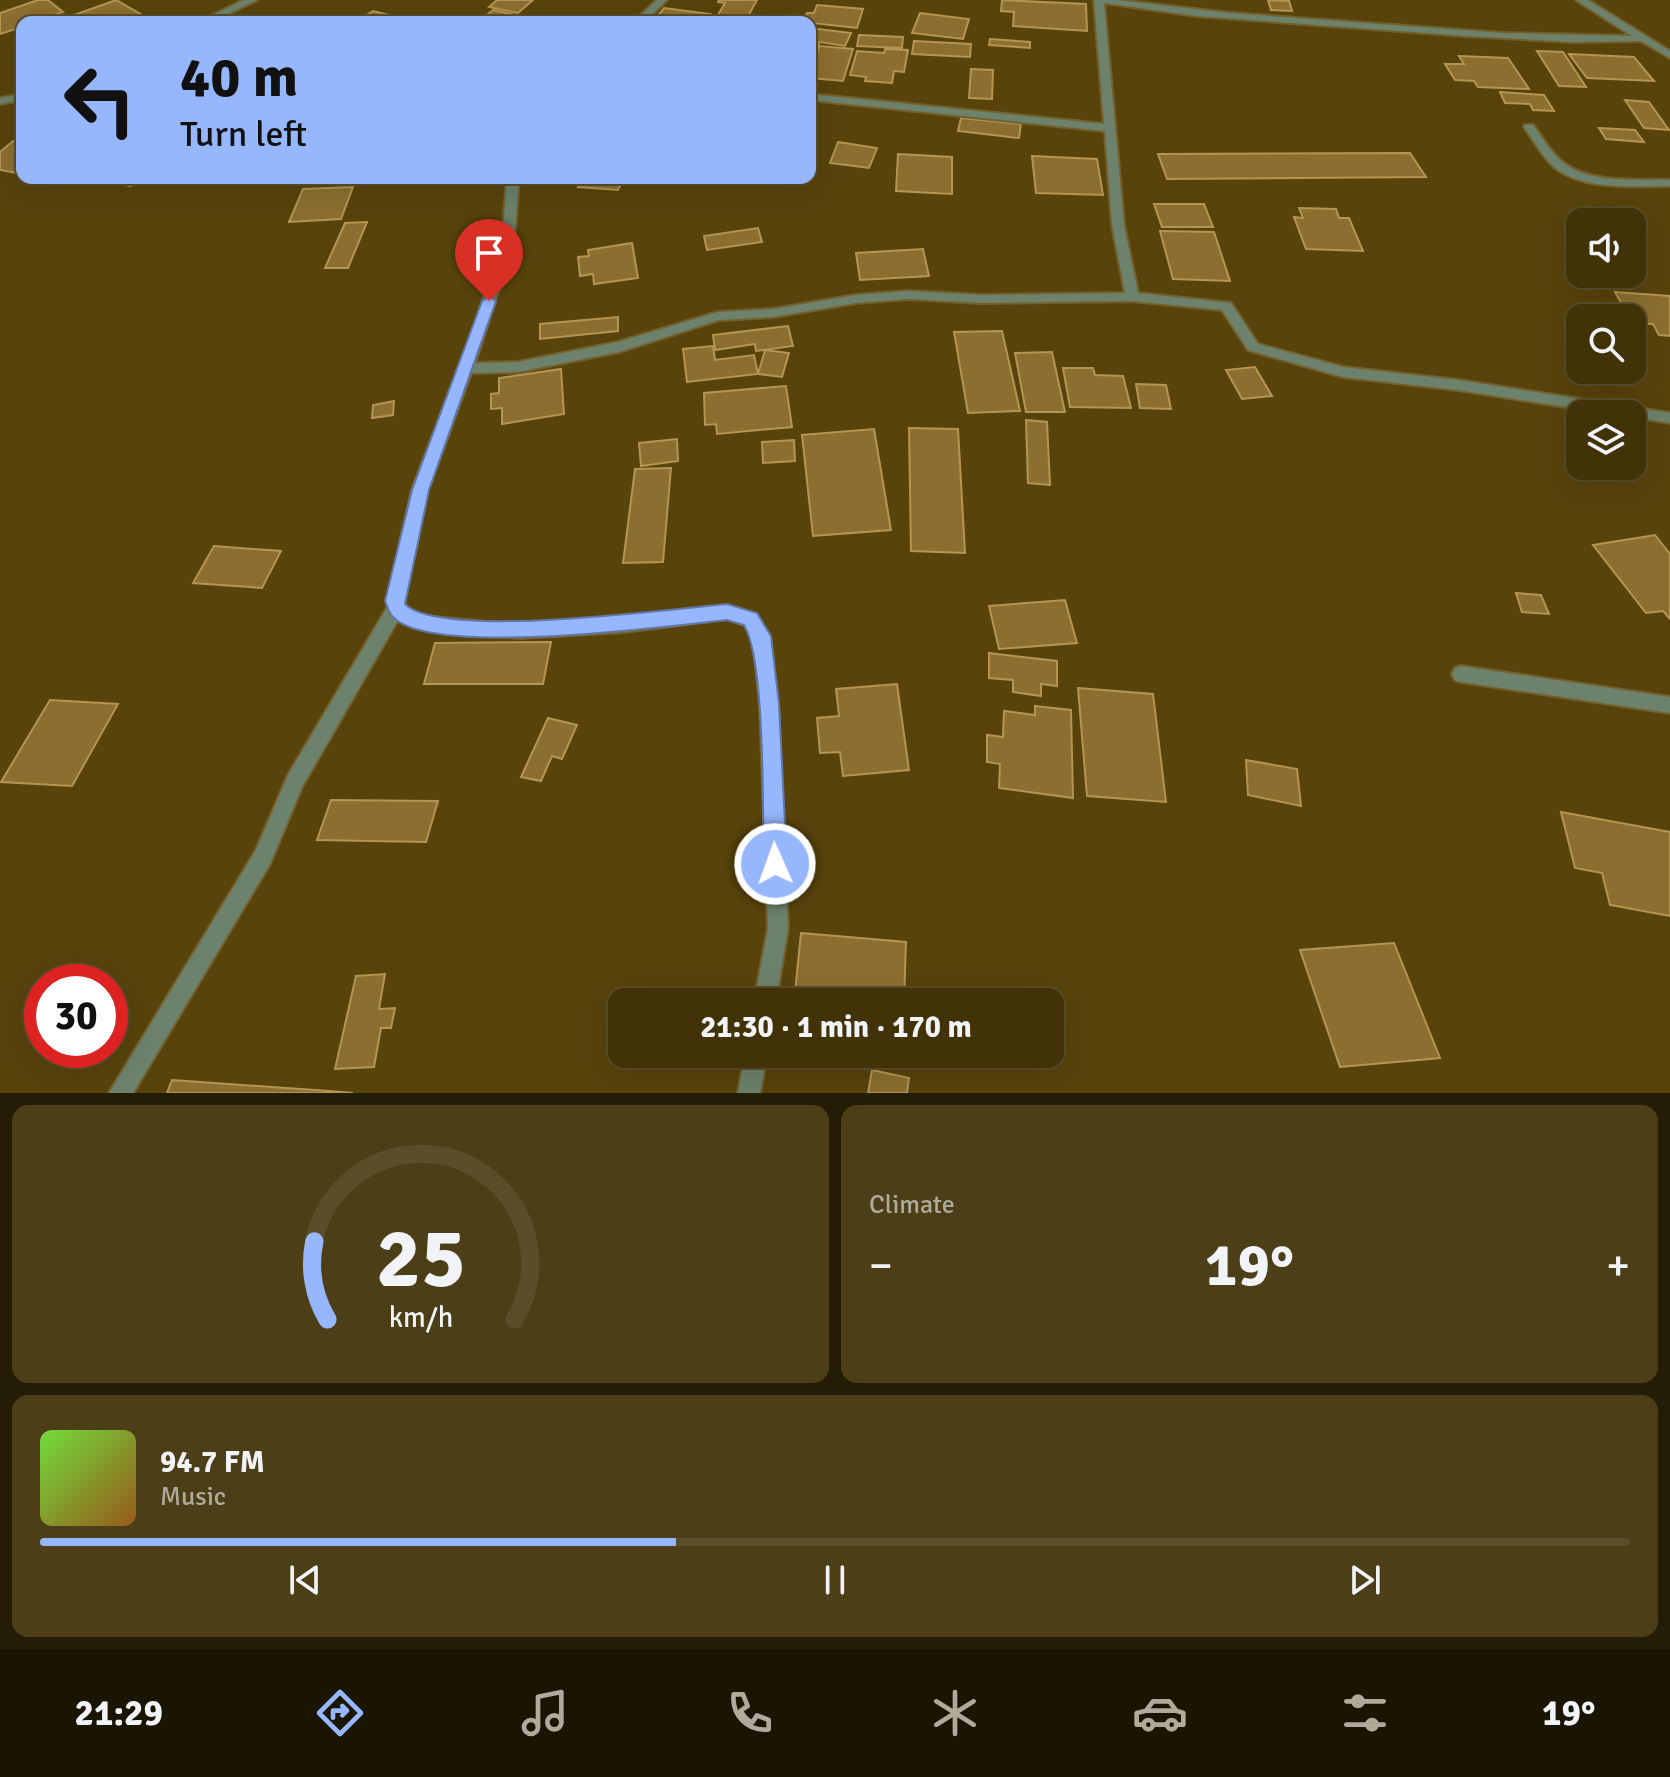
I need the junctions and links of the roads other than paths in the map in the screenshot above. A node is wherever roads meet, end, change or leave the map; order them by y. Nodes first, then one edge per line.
1 (252, 0) edge
2 (662, 0) edge
3 (1100, 0) edge
4 (1581, 0) edge
5 (216, 16) edge
6 (645, 16) edge
7 (1646, 38) junction
8 (1670, 55) edge
9 (816, 98) edge
10 (1529, 127) dead end
11 (1110, 128) junction
12 (1670, 183) edge
13 (513, 184) edge
14 (1132, 297) junction
15 (465, 368) junction
16 (1670, 418) edge
17 (397, 607) junction
18 (1461, 674) dead end
19 (1670, 705) edge
20 (767, 988) edge
21 (753, 1068) edge
22 (120, 1093) edge
23 (749, 1093) edge

1 - 5 street
2 - 6 street
3 - 7 street
3 - 11 street
4 - 7 street
7 - 8 street
9 - 11 street
10 - 12 street
11 - 14 street
13 - 15 street
14 - 15 street
14 - 16 street
15 - 17 street
17 - 20 street
17 - 22 street
18 - 19 street
21 - 23 street

